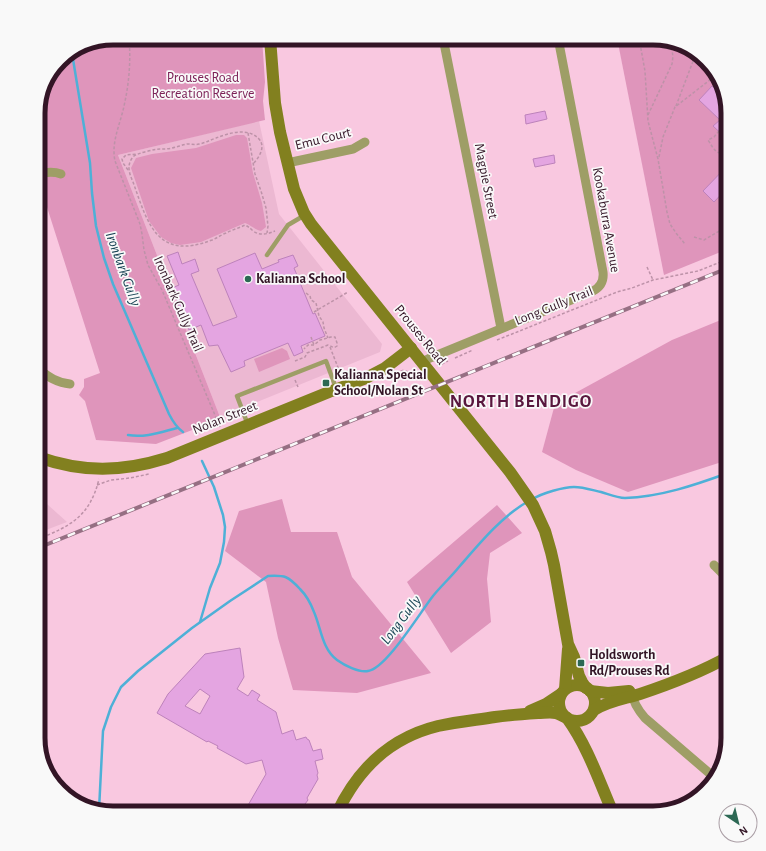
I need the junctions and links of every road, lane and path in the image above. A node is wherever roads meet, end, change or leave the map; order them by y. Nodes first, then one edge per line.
1 (129, 45) edge
2 (271, 45) edge
3 (444, 45) edge
4 (559, 45) edge
5 (640, 45) edge
6 (670, 47) edge
7 (694, 59) edge
8 (711, 79) edge
9 (675, 107) junction
10 (647, 117) junction
11 (719, 131) dead end
12 (248, 133) junction
13 (365, 142) dead end
14 (721, 153) edge
15 (137, 154) junction
16 (658, 158) junction
17 (287, 162) junction
18 (254, 163) junction
19 (129, 170) junction
20 (45, 173) edge
21 (61, 174) dead end
22 (305, 215) junction
23 (287, 227) junction
24 (721, 230) edge
25 (267, 234) junction
26 (694, 237) dead end
27 (685, 244) dead end
28 (267, 255) dead end
29 (721, 262) edge
30 (647, 267) dead end
31 (653, 280) junction
32 (348, 292) dead end
33 (306, 293) dead end
34 (317, 310) junction
35 (314, 312) dead end
36 (501, 328) junction
37 (312, 337) dead end
38 (328, 338) junction
39 (496, 341) dead end
40 (314, 345) junction
41 (330, 346) junction
42 (411, 348) junction
43 (304, 349) dead end
44 (476, 349) dead end
45 (455, 358) dead end
46 (295, 361) dead end
47 (448, 361) dead end
48 (422, 362) junction
49 (437, 365) dead end
50 (340, 370) dead end
51 (45, 374) edge
52 (70, 384) dead end
53 (336, 389) junction
54 (248, 425) junction
55 (223, 435) junction
56 (45, 459) edge
57 (99, 478) dead end
58 (45, 536) edge
59 (714, 564) dead end
60 (721, 571) edge
61 (568, 644) junction
62 (721, 660) edge
63 (588, 689) junction
64 (563, 692) junction
65 (631, 694) junction
66 (524, 713) junction
67 (590, 714) junction
68 (566, 718) junction
69 (589, 755) junction
70 (711, 774) edge
71 (341, 806) edge
72 (610, 806) edge

1 - 55 path, Ironbark Gully Trail
2 - 17 street, Prouses Road
3 - 36 street, Magpie Street
4 - 36 street, Kookaburra Avenue
5 - 10 path
6 - 10 path
7 - 9 path
8 - 9 path
9 - 16 path
10 - 16 path
11 - 14 path
12 - 15 path
12 - 18 path
12 - 18 path
13 - 17 street, Emu Court
15 - 19 path
15 - 19 path
16 - 27 path
17 - 22 street, Prouses Road
18 - 25 path
19 - 25 path
20 - 21 street
22 - 23 lane
22 - 42 street, Prouses Road
23 - 25 path
23 - 28 lane
24 - 26 path
29 - 31 path, Long Gully Trail
30 - 31 path
31 - 39 path, Long Gully Trail
32 - 34 path
33 - 34 path
34 - 35 path
34 - 38 path
36 - 48 street, Kookaburra Avenue
37 - 40 path
38 - 40 path
38 - 41 path
40 - 43 path
41 - 46 path
41 - 50 path
42 - 48 street, Prouses Road
42 - 53 street, Nolan Street
44 - 45 path
47 - 49 path
48 - 61 street, Prouses Road
51 - 52 street
53 - 54 street, Nolan Street
53 - 54 lane
54 - 55 street, Nolan Street
55 - 56 street, Nolan Street
57 - 58 path
59 - 60 street
61 - 63 street, Prouses Road
61 - 64 street, Prouses Road
62 - 65 street
63 - 64 street
63 - 65 street
63 - 67 street
64 - 66 street
64 - 68 street
65 - 67 street
65 - 70 street
66 - 68 street
66 - 71 street
67 - 68 street
67 - 69 street
68 - 69 street
69 - 72 street

